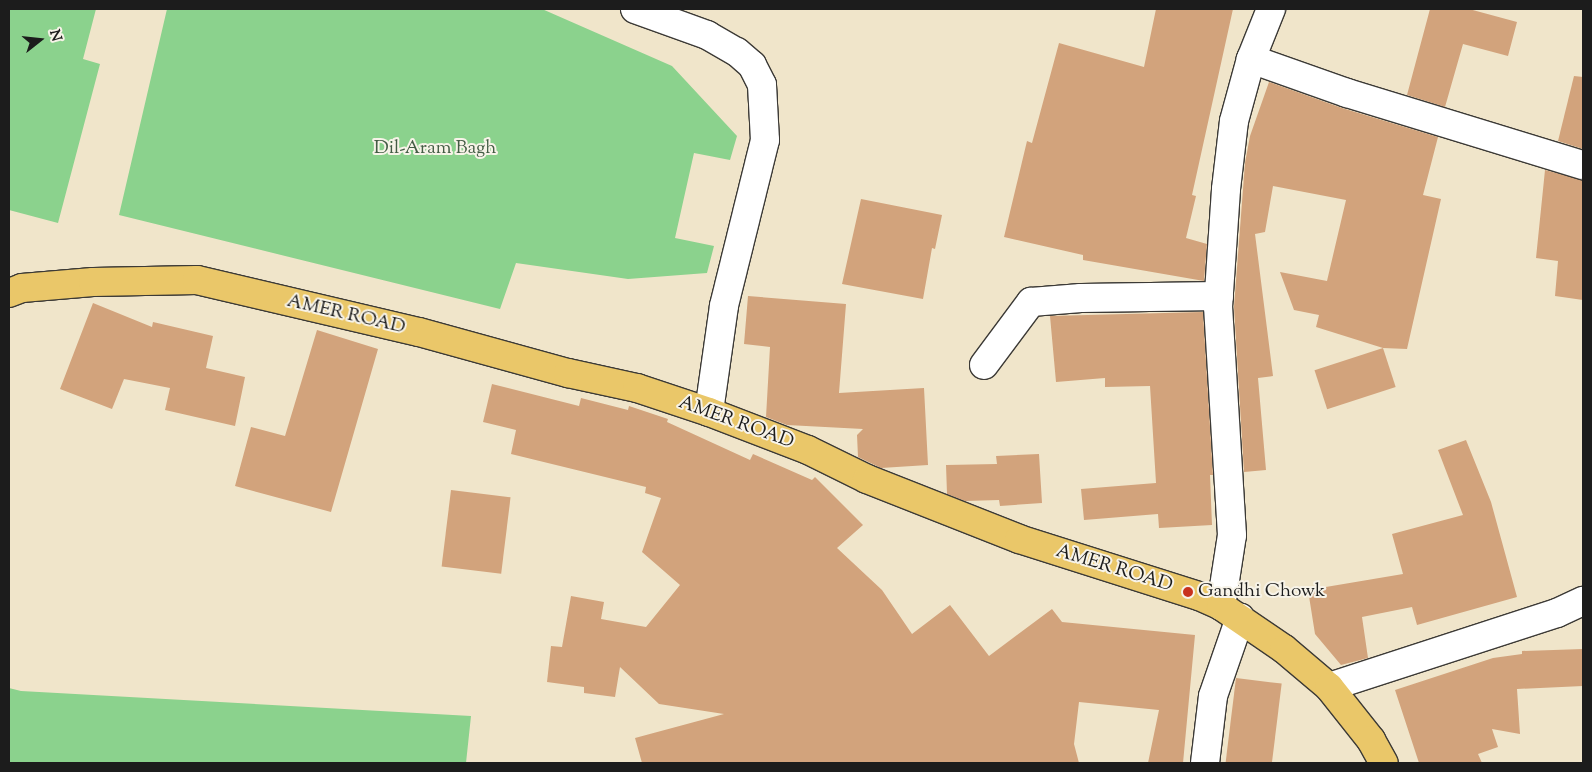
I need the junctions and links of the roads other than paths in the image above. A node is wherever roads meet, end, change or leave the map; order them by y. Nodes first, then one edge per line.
1 (635, 9) edge
2 (1271, 9) edge
3 (1252, 59) junction
4 (1583, 166) edge
5 (9, 293) edge
6 (1219, 296) junction
7 (984, 365) dead end
8 (709, 412) junction
9 (1583, 601) edge
10 (1230, 612) junction
11 (1329, 687) junction
12 (1205, 763) edge
13 (1384, 763) edge

1 - 8 street
2 - 3 street
3 - 4 street
3 - 6 street
5 - 8 main road, AMER ROAD
6 - 7 street
6 - 10 street
8 - 10 main road, AMER ROAD
9 - 11 street
10 - 11 main road, AMER ROAD
10 - 12 street
11 - 13 main road, AMER ROAD

